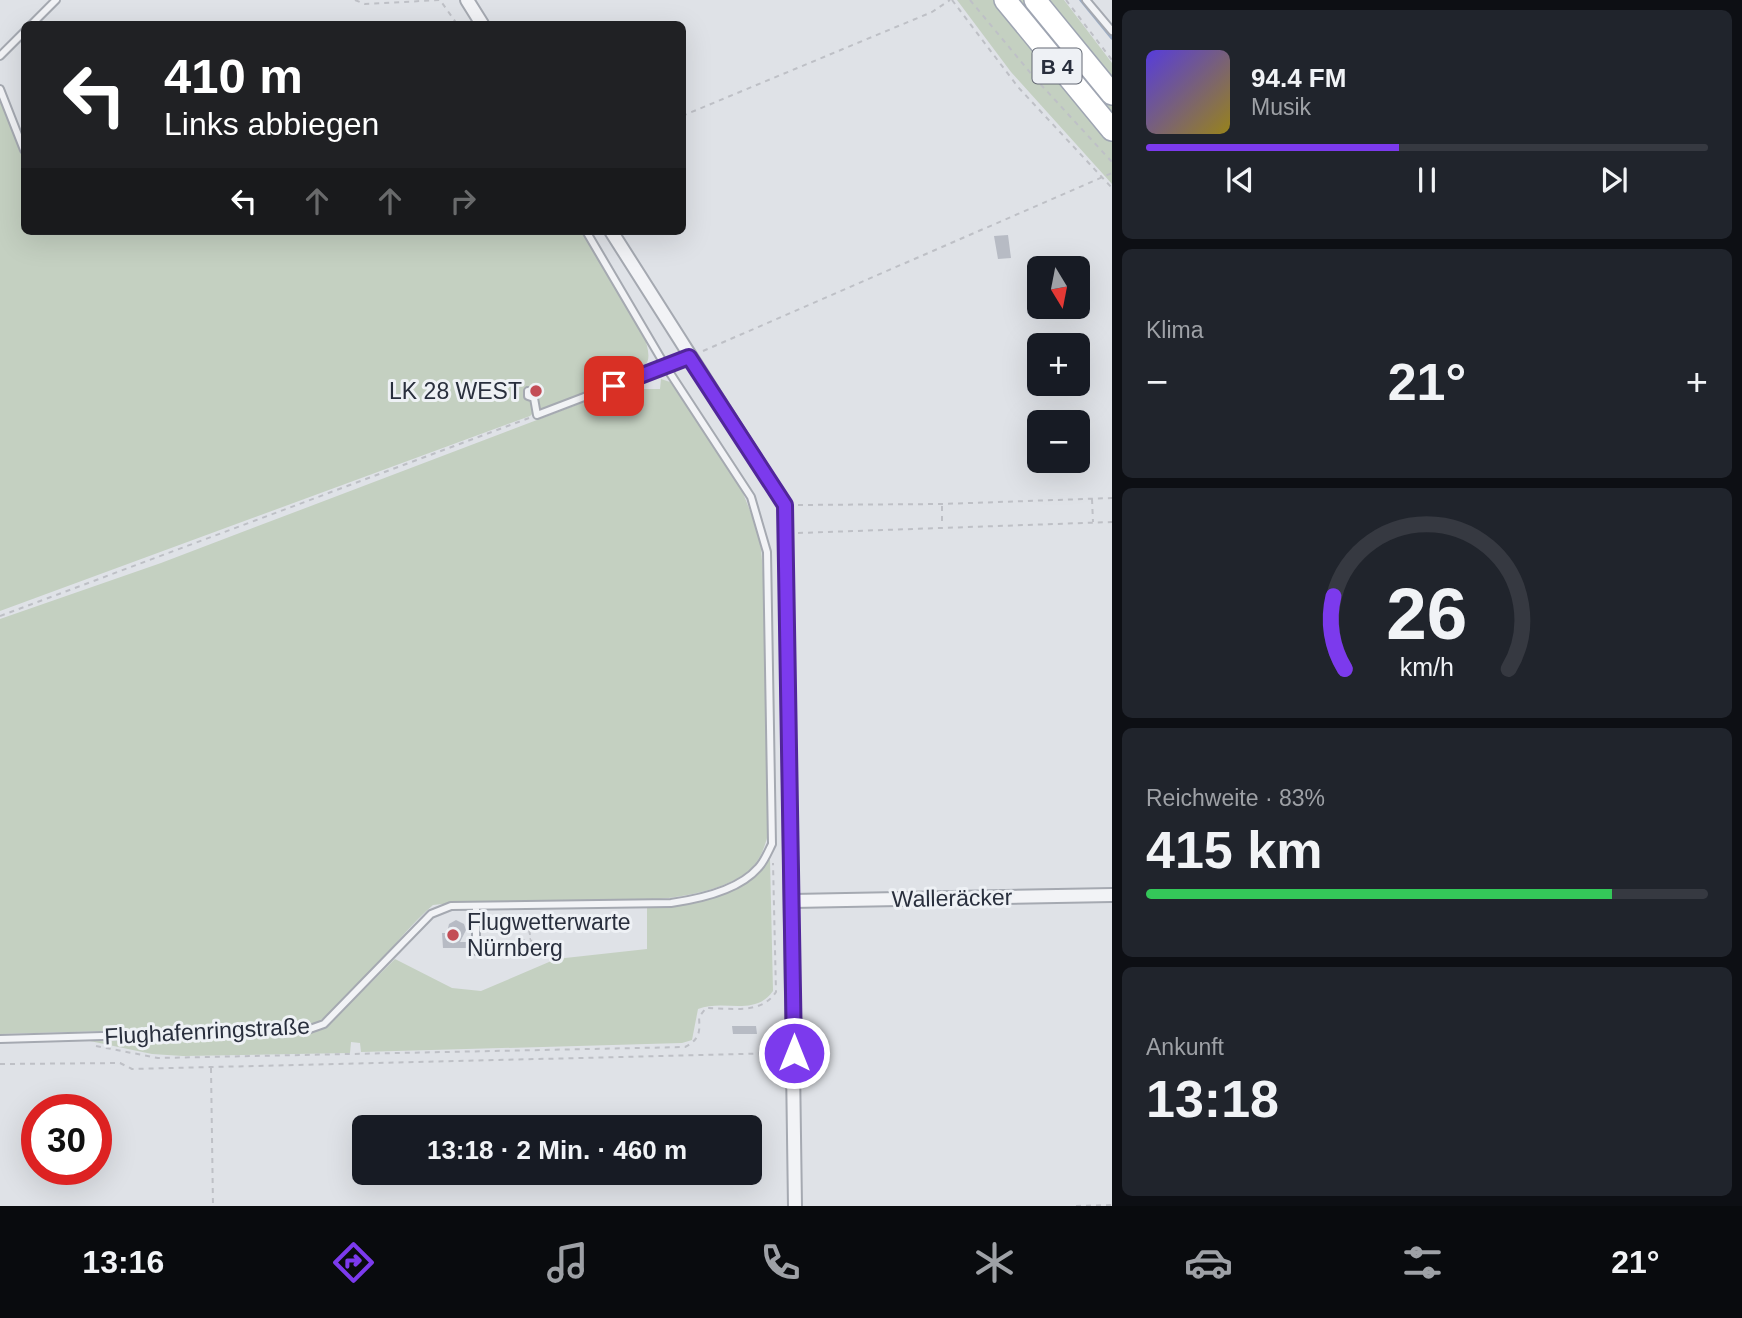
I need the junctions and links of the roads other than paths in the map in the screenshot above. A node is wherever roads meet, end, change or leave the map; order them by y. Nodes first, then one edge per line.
1 (56, 0) edge
2 (467, 0) edge
3 (1005, 0) edge
4 (1035, 0) edge
5 (1086, 0) edge
6 (35, 21) edge
7 (480, 21) edge
8 (1112, 31) edge
9 (21, 35) edge
10 (0, 56) edge
11 (0, 89) edge
12 (1112, 94) edge
13 (1112, 130) edge
14 (21, 142) edge
15 (588, 235) edge
16 (613, 235) edge
17 (689, 357) junction
18 (666, 367) junction
19 (528, 391) dead end
20 (1112, 895) edge
21 (793, 901) junction
22 (476, 905) junction
23 (476, 951) dead end
24 (0, 1039) edge
25 (795, 1206) edge

1 - 6 lane
2 - 7 street
3 - 13 main road, B 4
4 - 12 main road, B 4
5 - 8 lane
9 - 10 lane
11 - 14 lane
15 - 18 lane
16 - 17 street
17 - 18 lane
17 - 21 street
18 - 19 lane
18 - 22 lane, Flughafenringstraße
20 - 21 street, Walleräcker
21 - 25 street
22 - 23 lane
22 - 24 lane, Flughafenringstraße

